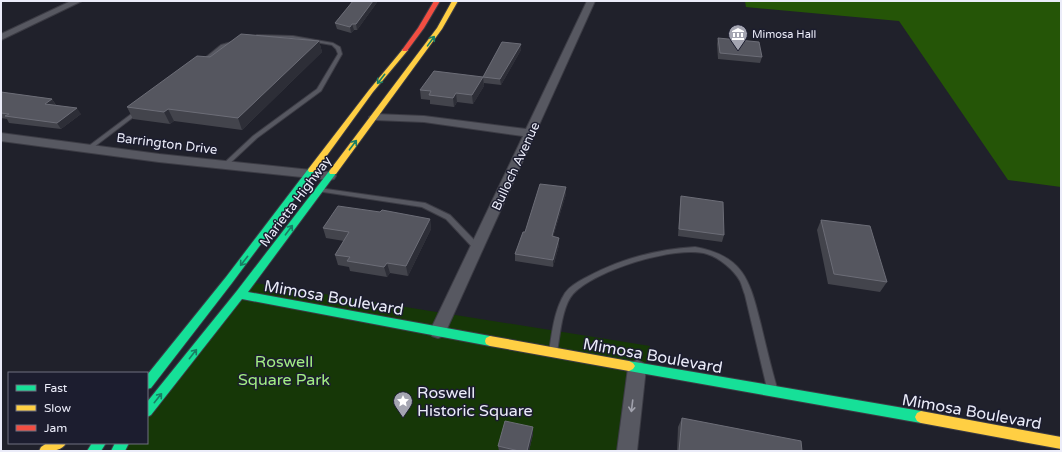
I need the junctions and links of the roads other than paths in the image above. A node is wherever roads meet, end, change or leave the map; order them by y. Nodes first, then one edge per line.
1 (78, 1) edge
2 (436, 1) edge
3 (455, 1) edge
4 (591, 1) edge
5 (1, 37) edge
6 (251, 38) edge
7 (244, 39) edge
8 (197, 66) edge
9 (141, 108) edge
10 (375, 116) junction
11 (530, 133) junction
12 (1, 137) edge
13 (88, 149) junction
14 (225, 165) junction
15 (310, 174) junction
16 (330, 176) junction
17 (319, 190) junction
18 (477, 247) junction
19 (240, 294) junction
20 (438, 331) junction
21 (553, 352) junction
22 (167, 359) junction
23 (637, 368) junction
24 (148, 378) edge
25 (148, 383) edge
26 (773, 391) junction
27 (148, 410) edge
28 (1061, 442) edge
29 (58, 444) edge
30 (45, 451) edge
31 (627, 451) edge

1 - 5 street
2 -> 15 main road, Marietta Highway
10 -> 3 main road, Marietta Highway
4 - 11 street, Bulloch Avenue
6 - 14 lane
7 - 8 lane
9 - 13 lane
10 - 11 street
16 -> 10 main road, Marietta Highway
11 - 18 street, Bulloch Avenue
12 - 13 street, Barrington Drive
13 - 14 street, Barrington Drive
14 - 15 street, Barrington Drive
15 - 16 street, Barrington Drive
15 -> 22 main road, Marietta Highway
16 - 17 main road, Marietta Highway
17 - 18 lane
19 -> 17 main road, Marietta Highway
18 - 20 street, Bulloch Avenue
19 - 20 main road, Mimosa Boulevard
27 -> 19 main road, Marietta Highway
20 - 21 main road, Mimosa Boulevard
21 - 23 main road, Mimosa Boulevard
21 - 26 lane
22 - 24 main road
22 - 25 main road, Marietta Highway
23 - 26 main road, Mimosa Boulevard
23 -> 31 street
26 - 28 main road, Mimosa Boulevard
29 - 30 main road

